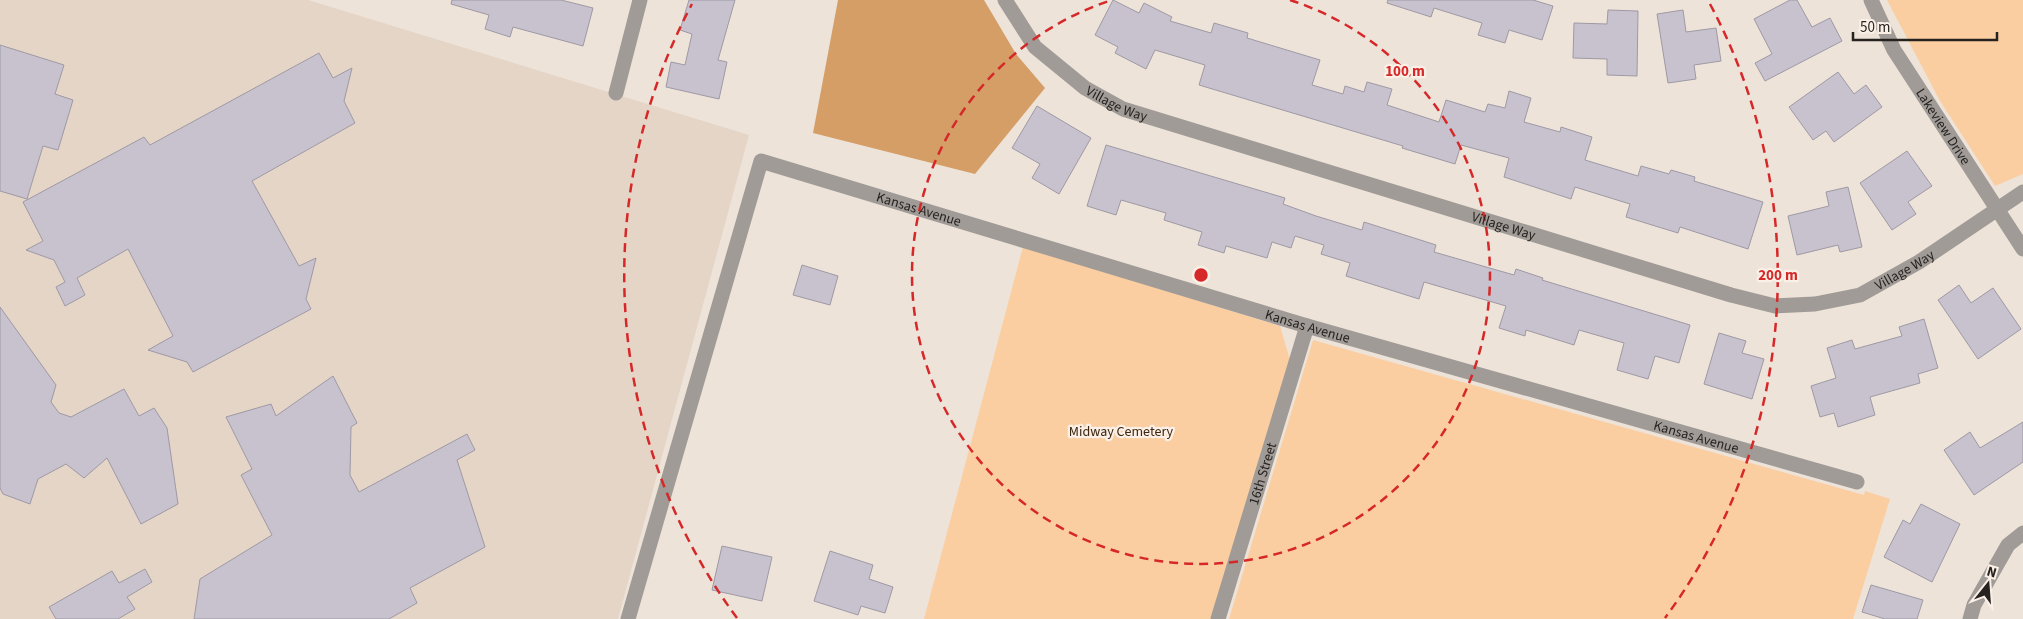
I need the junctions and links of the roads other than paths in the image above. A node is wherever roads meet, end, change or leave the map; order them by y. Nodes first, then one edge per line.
1 (640, 0) edge
2 (1005, 0) edge
3 (1871, 0) edge
4 (616, 93) dead end
5 (2023, 192) edge
6 (1997, 209) junction
7 (2023, 249) edge
8 (1307, 326) junction
9 (1857, 482) dead end
10 (2023, 533) edge
11 (628, 619) edge
12 (1218, 619) edge
13 (1970, 619) edge

1 - 4 street
2 - 6 street, Village Way
3 - 6 street, Lakeview Drive
5 - 6 street, Village Way
6 - 7 street, Lakeview Drive
8 - 9 street, Kansas Avenue
8 - 11 street, Kansas Avenue
8 - 12 street, 16th Street
10 - 13 street

